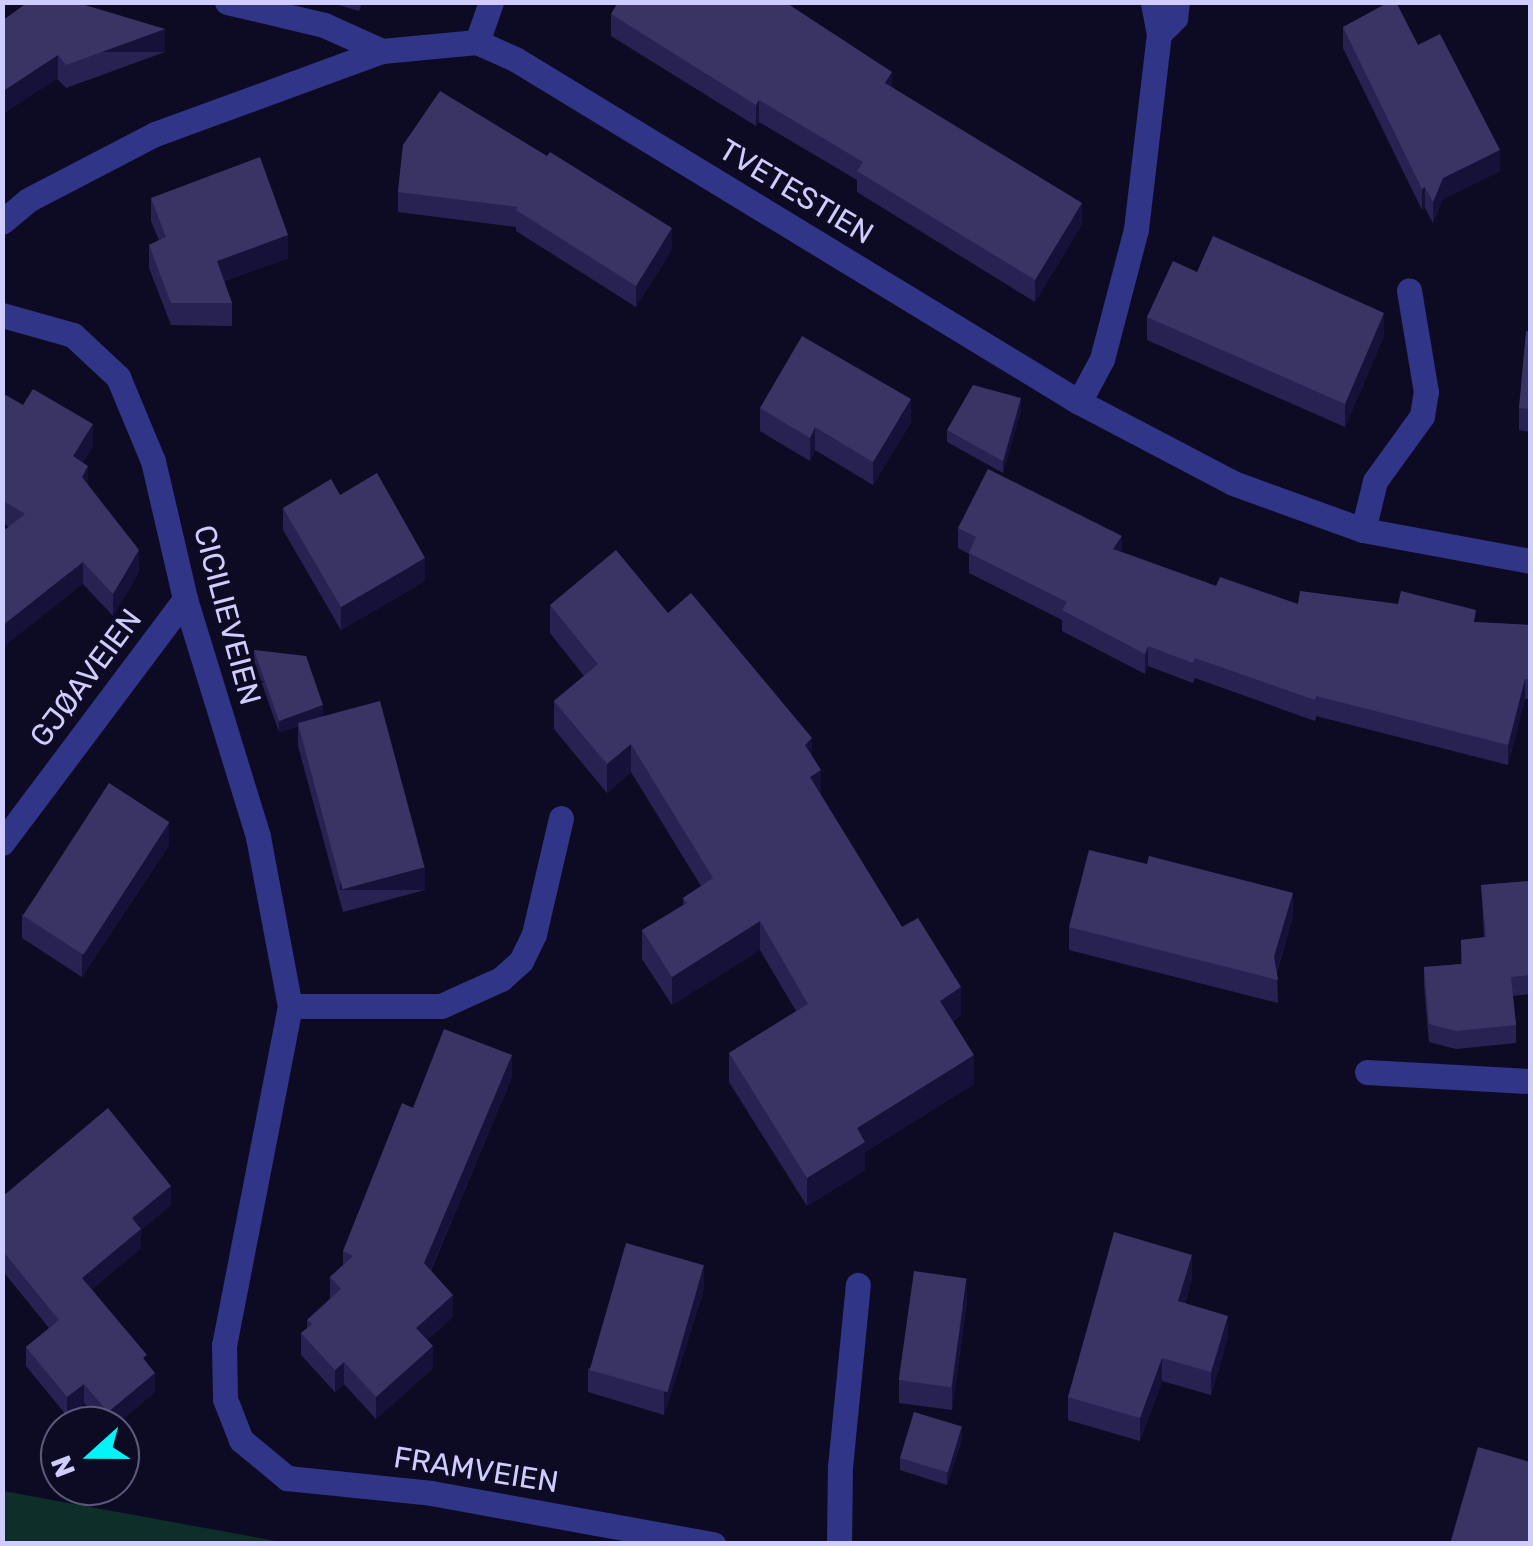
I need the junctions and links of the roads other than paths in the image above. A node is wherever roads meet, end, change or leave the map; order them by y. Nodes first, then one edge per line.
1 (227, 2) edge
2 (491, 2) edge
3 (1153, 2) edge
4 (1177, 2) edge
5 (1158, 34) junction
6 (477, 42) junction
7 (382, 51) junction
8 (2, 222) edge
9 (1409, 290) dead end
10 (2, 315) edge
11 (1079, 402) junction
12 (1363, 530) junction
13 (1530, 562) edge
14 (185, 599) junction
15 (561, 818) dead end
16 (2, 843) edge
17 (290, 1006) junction
18 (1367, 1072) dead end
19 (1530, 1081) edge
20 (858, 1284) dead end
21 (240, 1440) joint
22 (713, 1544) edge
23 (839, 1544) edge

1 - 7 street
2 - 6 street
3 - 5 street
4 - 5 street
5 - 11 street
6 - 7 street
6 - 11 street, TVETESTIEN
7 - 8 street
9 - 12 street
10 - 14 street, CICILIEVEIEN
11 - 12 street, TVETESTIEN
12 - 13 street, TVETESTIEN
14 - 16 street, GJØAVEIEN
14 - 17 street, CICILIEVEIEN
15 - 17 street
17 - 21 street, CICILIEVEIEN
18 - 19 street
20 - 23 street
21 - 22 street, FRAMVEIEN

